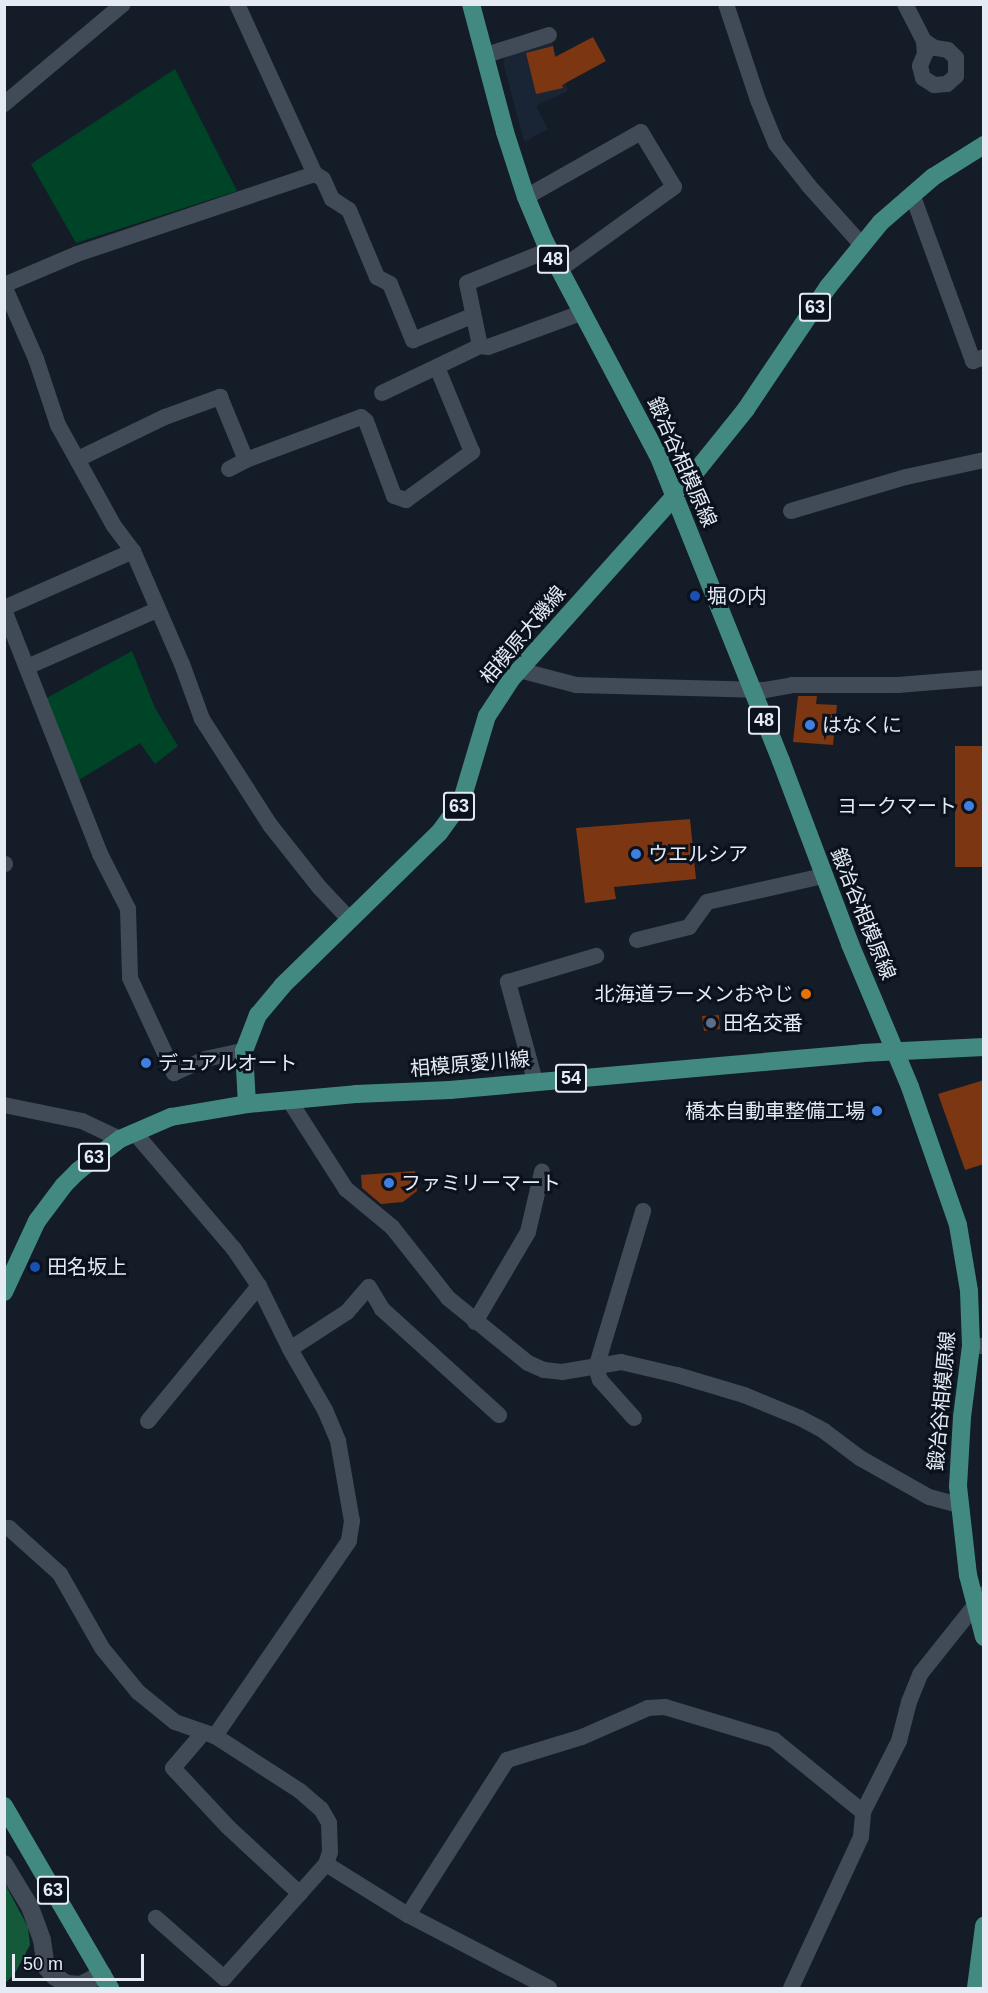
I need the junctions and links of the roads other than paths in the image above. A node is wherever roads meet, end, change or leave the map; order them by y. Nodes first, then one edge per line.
1 (123, 4) edge
2 (237, 4) edge
3 (471, 4) edge
4 (726, 4) edge
5 (905, 4) edge
6 (549, 35) dead end
7 (924, 41) dead end
8 (486, 55) junction
9 (4, 104) edge
10 (982, 150) edge
11 (315, 174) junction
12 (912, 194) junction
13 (526, 197) junction
14 (861, 244) junction
15 (549, 250) junction
16 (559, 270) junction
17 (4, 285) edge
18 (581, 313) junction
19 (472, 316) junction
20 (480, 346) junction
21 (984, 357) edge
22 (437, 367) junction
23 (382, 393) dead end
24 (78, 459) junction
25 (246, 460) junction
26 (984, 460) edge
27 (229, 469) dead end
28 (675, 497) junction
29 (791, 511) dead end
30 (133, 551) junction
31 (4, 609) edge
32 (157, 610) junction
33 (10, 643) edge
34 (27, 667) junction
35 (519, 670) junction
36 (984, 678) edge
37 (752, 689) junction
38 (823, 876) junction
39 (350, 920) junction
40 (637, 940) dead end
41 (596, 956) dead end
42 (984, 1047) edge
43 (244, 1051) junction
44 (895, 1052) junction
45 (535, 1081) junction
46 (289, 1100) junction
47 (247, 1104) junction
48 (4, 1105) edge
49 (127, 1135) junction
50 (542, 1172) dead end
51 (643, 1210) dead end
52 (259, 1286) junction
53 (4, 1292) edge
54 (475, 1322) junction
55 (978, 1346) edge
56 (290, 1349) junction
57 (596, 1368) junction
58 (499, 1415) dead end
59 (634, 1418) dead end
60 (148, 1421) dead end
61 (959, 1505) junction
62 (4, 1528) edge
63 (980, 1598) edge
64 (984, 1637) edge
65 (209, 1735) junction
66 (4, 1806) edge
67 (863, 1812) junction
68 (4, 1864) edge
69 (327, 1864) junction
70 (300, 1894) junction
71 (408, 1915) junction
72 (156, 1917) dead end
73 (984, 1926) edge
74 (106, 1982) edge
75 (119, 1989) edge
76 (549, 1989) edge
77 (791, 1989) edge
78 (976, 1989) edge

1 - 9 street
2 - 11 street
3 - 8 main road, 鍛冶谷相模原線 / 48
4 - 14 street
5 - 7 street
6 - 8 street
8 - 13 main road, 鍛冶谷相模原線 / 48
10 - 12 main road, 相模原大磯線 / 63
11 - 17 street
11 - 19 street
12 - 14 main road, 相模原大磯線 / 63
12 - 21 street
13 - 15 main road, 鍛冶谷相模原線 / 48
13 - 16 street
14 - 28 main road, 相模原大磯線 / 63
15 - 16 main road, 鍛冶谷相模原線 / 48
15 - 19 street
16 - 18 main road, 鍛冶谷相模原線 / 48
17 - 24 street
18 - 20 street
18 - 28 main road, 鍛冶谷相模原線 / 48
19 - 20 street
20 - 22 street
22 - 23 street
22 - 25 street
24 - 25 street
24 - 30 street
25 - 27 street
26 - 29 street
28 - 35 main road, 相模原大磯線 / 63
28 - 37 main road, 鍛冶谷相模原線 / 48
30 - 31 street
30 - 32 street
31 - 33 street
32 - 34 street
32 - 39 street
33 - 34 street
34 - 43 street
35 - 37 street
35 - 39 main road, 相模原大磯線 / 63
36 - 37 street
37 - 38 main road, 鍛冶谷相模原線 / 48
38 - 40 street
38 - 44 main road, 鍛冶谷相模原線 / 48
39 - 43 main road, 相模原大磯線 / 63
41 - 45 street
42 - 44 main road, 相模原愛川線 / 54
43 - 47 main road, 相模原大磯線 / 63
44 - 45 main road, 相模原愛川線 / 54
44 - 55 main road, 鍛冶谷相模原線 / 48
45 - 46 main road, 相模原愛川線 / 54
46 - 47 main road, 相模原愛川線 / 54
46 - 54 street
47 - 49 main road, 63
48 - 49 street
49 - 52 street
49 - 53 main road, 63
50 - 54 street
51 - 57 street
52 - 56 street
52 - 60 street
54 - 57 street
55 - 61 main road, 鍛冶谷相模原線 / 48
56 - 58 street
56 - 65 street
57 - 59 street
57 - 61 street
61 - 63 main road, 鍛冶谷相模原線 / 48
62 - 65 street
63 - 64 main road, 鍛冶谷相模原線 / 48
63 - 67 street
65 - 69 street
65 - 70 street
66 - 74 main road, 63
67 - 71 street
67 - 77 street
68 - 74 street
69 - 70 street
69 - 71 street
70 - 72 street
71 - 76 street
73 - 78 main road
74 - 75 street

